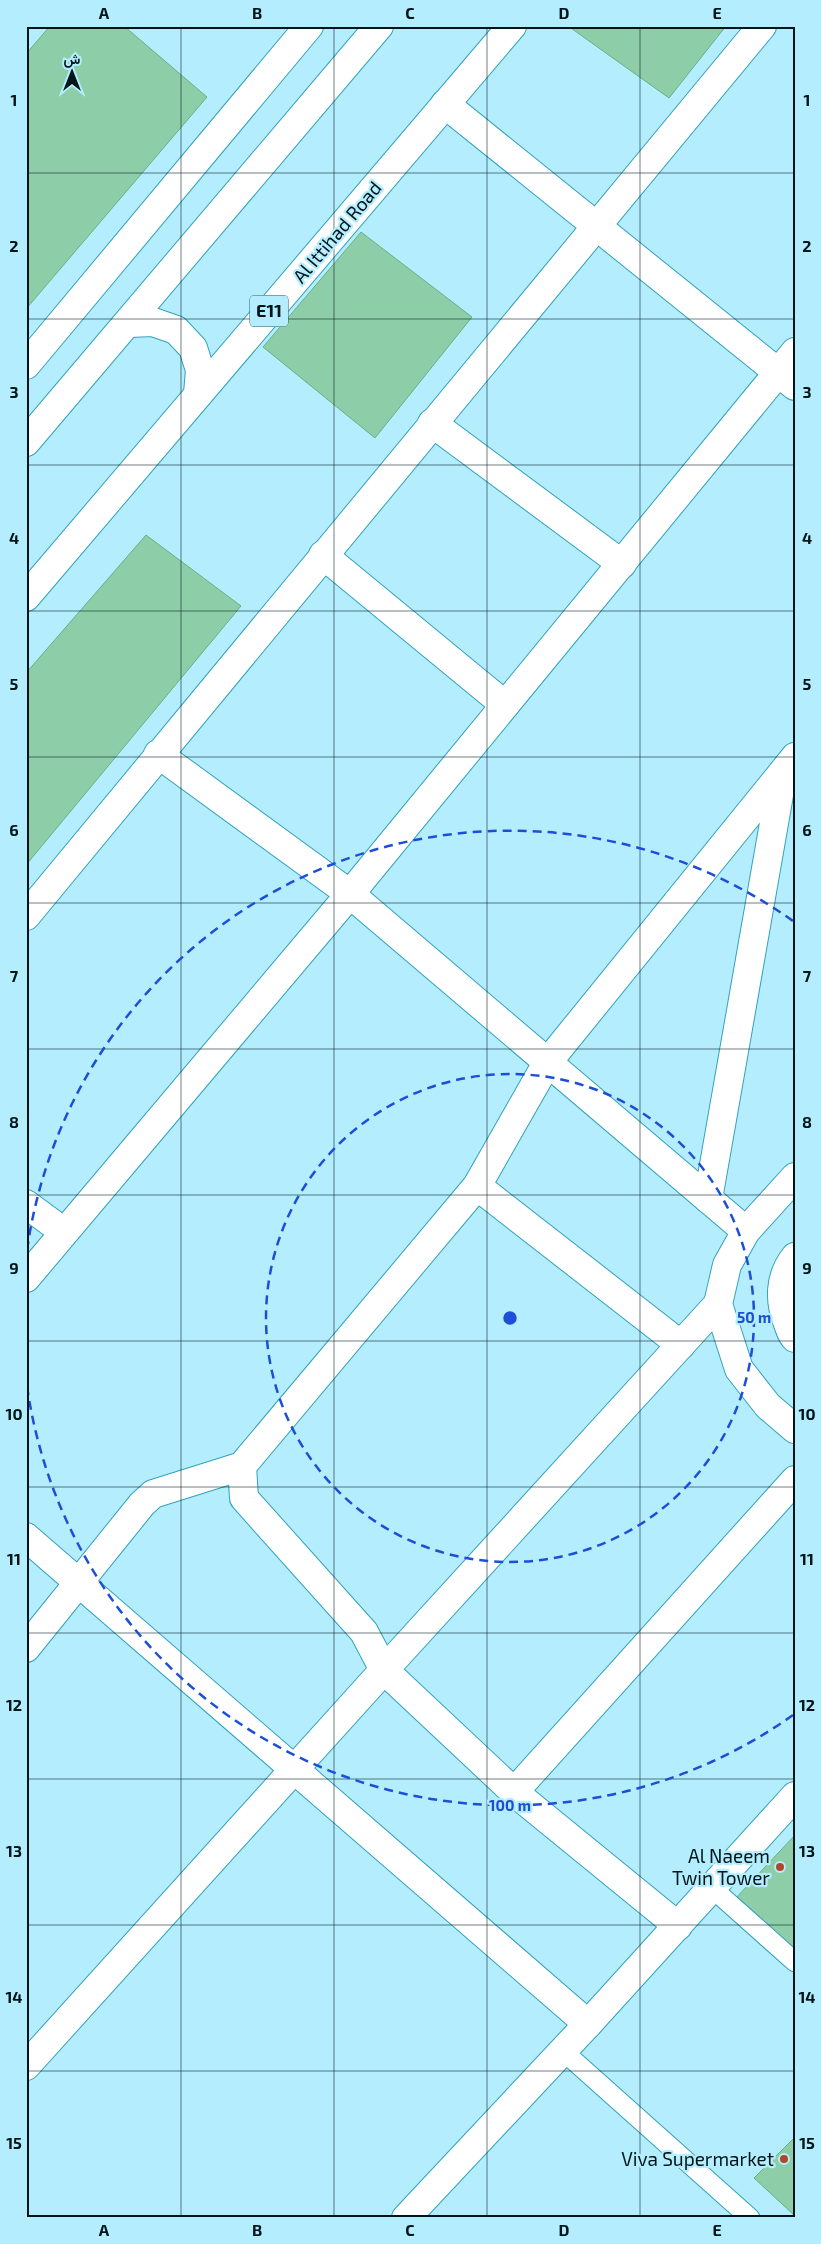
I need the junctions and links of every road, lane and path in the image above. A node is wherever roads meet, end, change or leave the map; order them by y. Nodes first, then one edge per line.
1 (309, 26) edge
2 (379, 26) edge
3 (512, 26) edge
4 (762, 26) edge
5 (446, 104) junction
6 (596, 226) junction
7 (130, 323) junction
8 (26, 365) edge
9 (789, 370) edge
10 (198, 394) junction
11 (432, 423) junction
12 (26, 442) edge
13 (323, 555) junction
14 (622, 564) junction
15 (26, 597) edge
16 (505, 705) junction
17 (158, 754) junction
18 (789, 764) edge
19 (350, 894) junction
20 (26, 916) edge
21 (547, 1063) junction
22 (795, 1177) edge
23 (477, 1186) junction
24 (708, 1199) junction
25 (26, 1204) edge
26 (746, 1231) junction
27 (64, 1232) junction
28 (795, 1257) edge
29 (26, 1278) edge
30 (718, 1304) junction
31 (795, 1338) edge
32 (681, 1345) junction
33 (795, 1429) edge
34 (242, 1466) junction
35 (795, 1480) edge
36 (26, 1537) edge
37 (80, 1584) junction
38 (26, 1648) edge
39 (384, 1670) junction
40 (295, 1770) junction
41 (514, 1792) junction
42 (795, 1796) edge
43 (712, 1888) junction
44 (678, 1926) junction
45 (795, 1962) edge
46 (588, 2024) junction
47 (563, 2051) junction
48 (26, 2066) edge
49 (406, 2218) edge
50 (750, 2218) edge

1 - 8 street
2 - 7 street
3 - 5 street, Al Ittihad Road / E11
4 - 6 street
5 - 6 street
5 - 10 street, Al Ittihad Road / E11
6 - 9 street
6 - 11 street
7 - 10 street
7 - 12 street
9 - 14 street
10 - 15 street, Al Ittihad Road / E11
11 - 13 street
11 - 14 street
13 - 16 street
13 - 17 street
14 - 16 street
16 - 19 street
17 - 19 street
17 - 20 street
18 - 21 street
18 - 24 street
19 - 21 street
19 - 27 street
21 - 23 street
21 - 24 street
22 - 26 street
23 - 32 street
23 - 34 street
24 - 26 street
25 - 27 street
26 - 30 street
27 - 29 street
28 - 31 street
30 - 32 street
30 - 33 street
32 - 39 street
34 - 37 street
34 - 39 street
35 - 41 street
36 - 37 street
37 - 38 street
37 - 40 street
39 - 40 street
39 - 41 street
40 - 46 street
40 - 48 street
41 - 44 street
42 - 43 street
43 - 44 street
43 - 45 lane
44 - 46 street
46 - 47 street
47 - 49 street
47 - 50 lane

